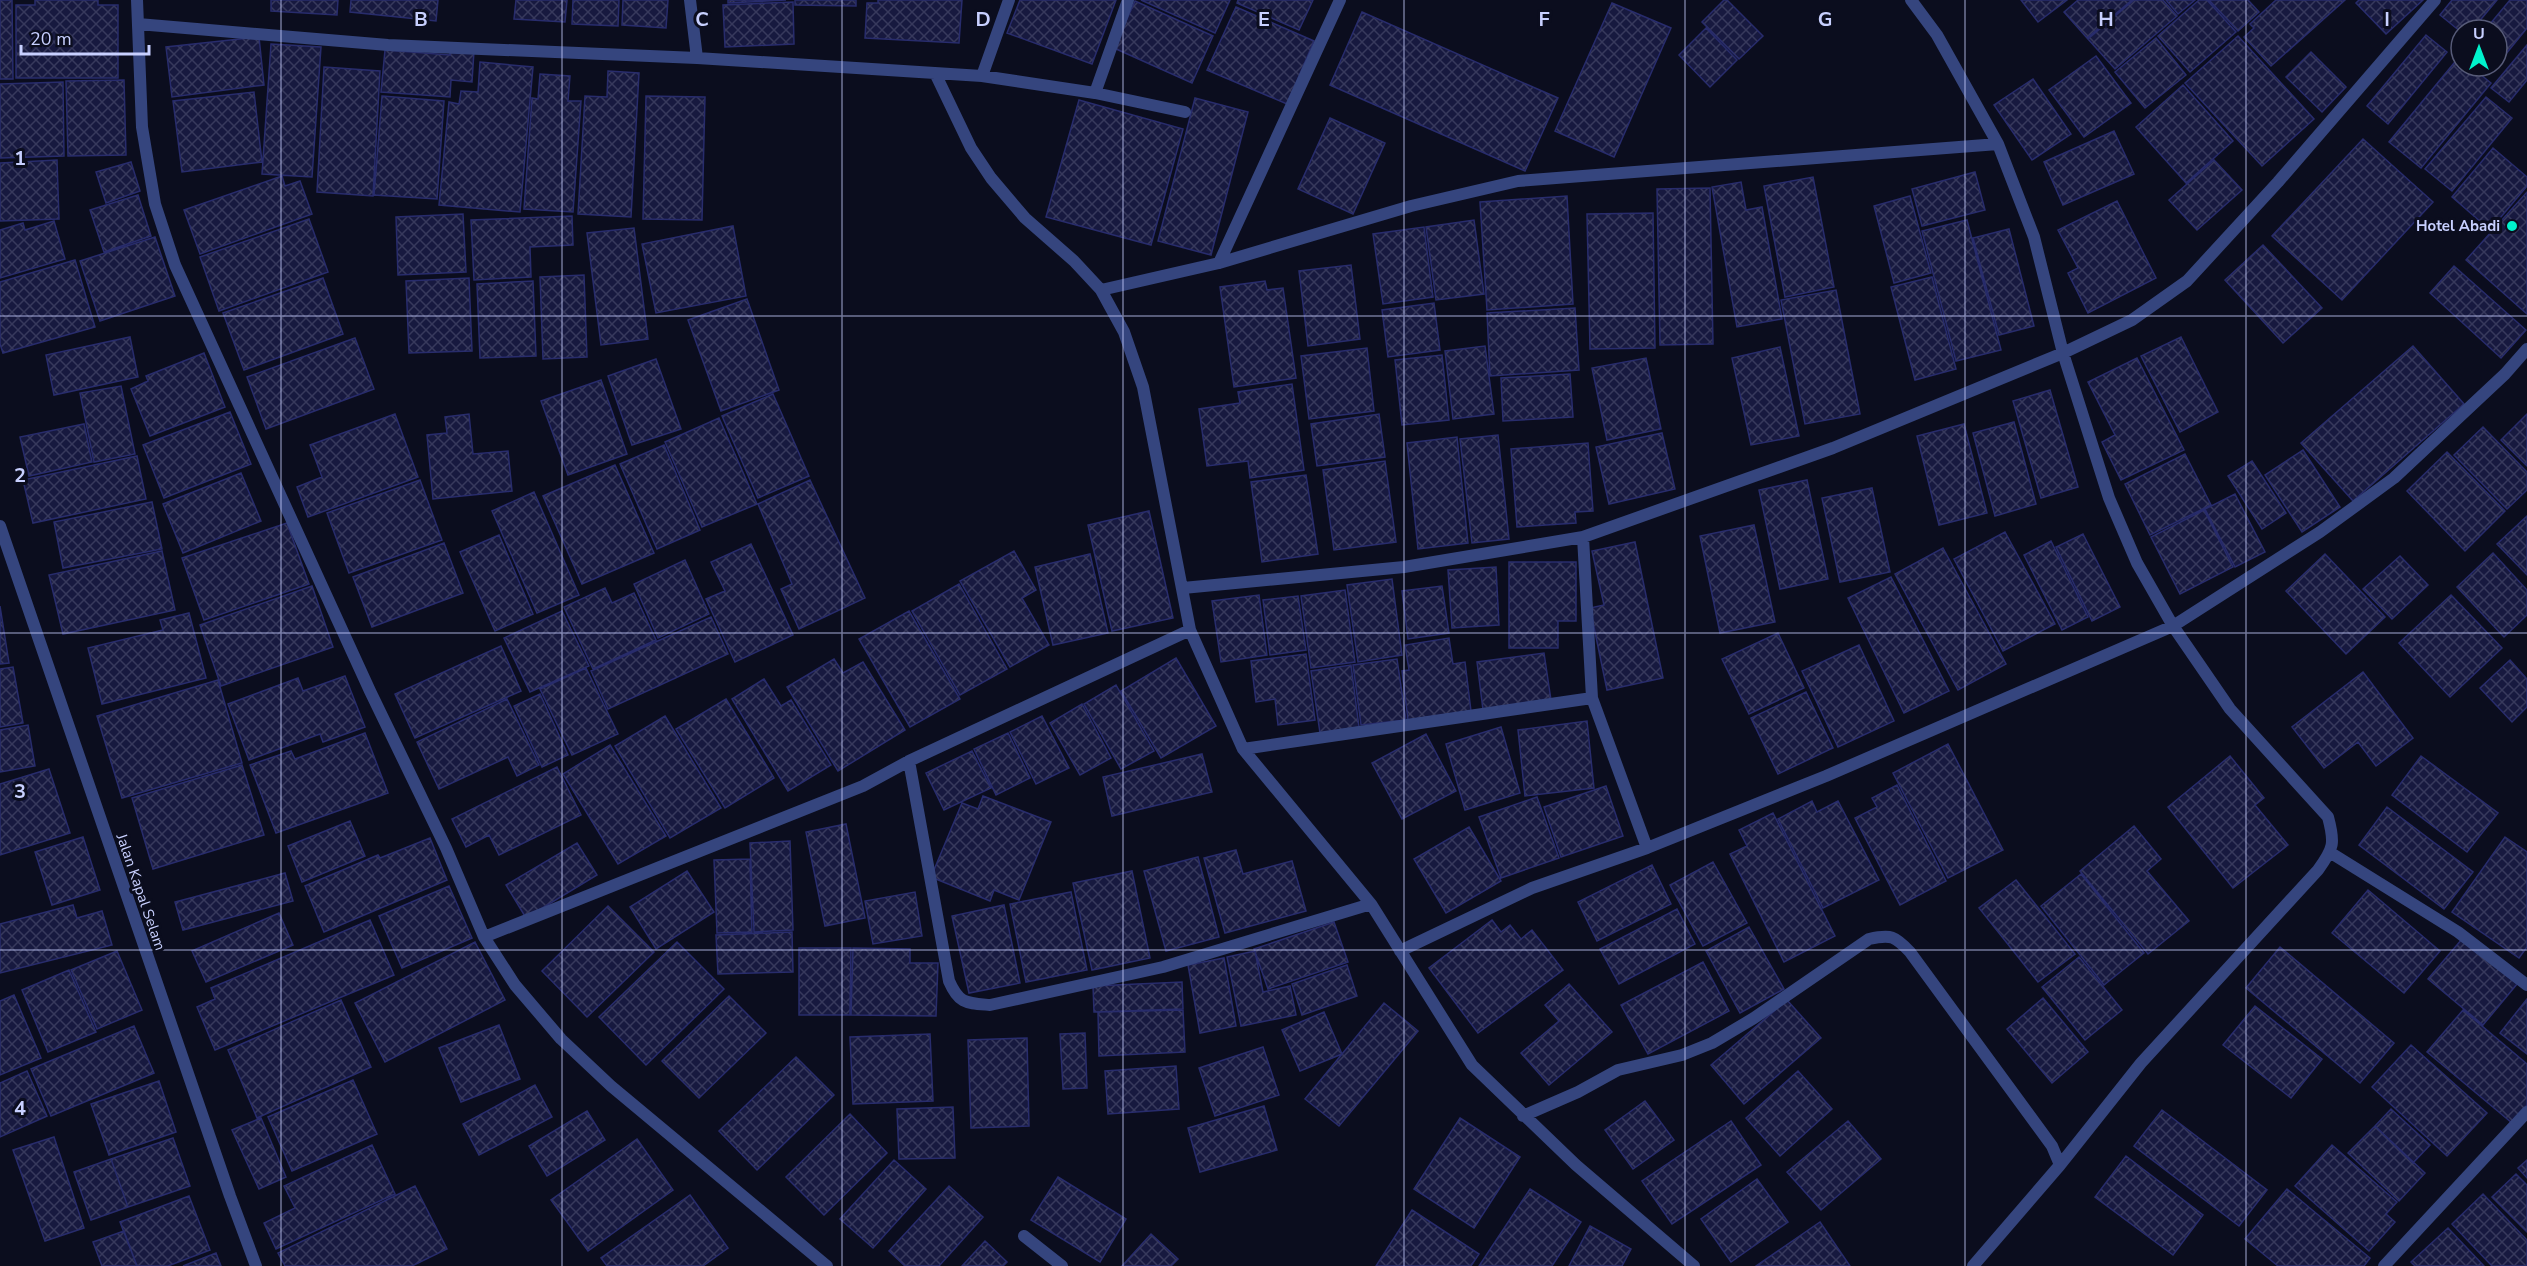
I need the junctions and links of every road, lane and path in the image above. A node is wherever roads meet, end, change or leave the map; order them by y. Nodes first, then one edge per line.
1 (137, 0) edge
2 (690, 0) edge
3 (1009, 0) edge
4 (1128, 0) edge
5 (1340, 0) edge
6 (1911, 0) edge
7 (2435, 0) edge
8 (138, 24) junction
9 (697, 58) junction
10 (935, 73) junction
11 (982, 75) junction
12 (1095, 93) junction
13 (1185, 112) dead end
14 (1998, 144) junction
15 (1219, 263) junction
16 (1101, 290) junction
17 (2527, 349) edge
18 (2063, 353) junction
19 (0, 526) edge
20 (1583, 537) junction
21 (1183, 588) junction
22 (2173, 626) junction
23 (1191, 630) junction
24 (1592, 698) junction
25 (1244, 748) junction
26 (909, 761) junction
27 (1647, 848) junction
28 (2331, 853) junction
29 (1371, 904) junction
30 (484, 937) junction
31 (1400, 951) junction
32 (2527, 986) edge
33 (2527, 1112) edge
34 (1523, 1116) junction
35 (2060, 1165) junction
36 (1024, 1236) dead end
37 (256, 1266) edge
38 (827, 1266) edge
39 (1062, 1266) edge
40 (1694, 1266) edge
41 (1973, 1266) edge
42 (2384, 1266) edge

1 - 8 street
2 - 9 street
3 - 11 street
4 - 12 street
5 - 15 street
6 - 14 street
7 - 18 street
8 - 9 street
8 - 30 street
9 - 10 street
10 - 11 street
10 - 16 street
11 - 12 street
12 - 13 street
14 - 15 street
14 - 18 street
15 - 16 street
16 - 21 street
17 - 22 street
18 - 20 street
18 - 22 street
19 - 37 street, Jalan Kapal Selam
20 - 21 street
20 - 24 street
21 - 23 street
22 - 27 street
22 - 28 street
23 - 25 street
23 - 26 street
24 - 25 street
24 - 27 street
25 - 29 street
26 - 29 street
26 - 30 street
27 - 31 street
28 - 32 street
28 - 35 street
29 - 31 street
30 - 38 street
31 - 34 street
33 - 42 street
34 - 35 street
34 - 40 street
35 - 41 street
36 - 39 street

